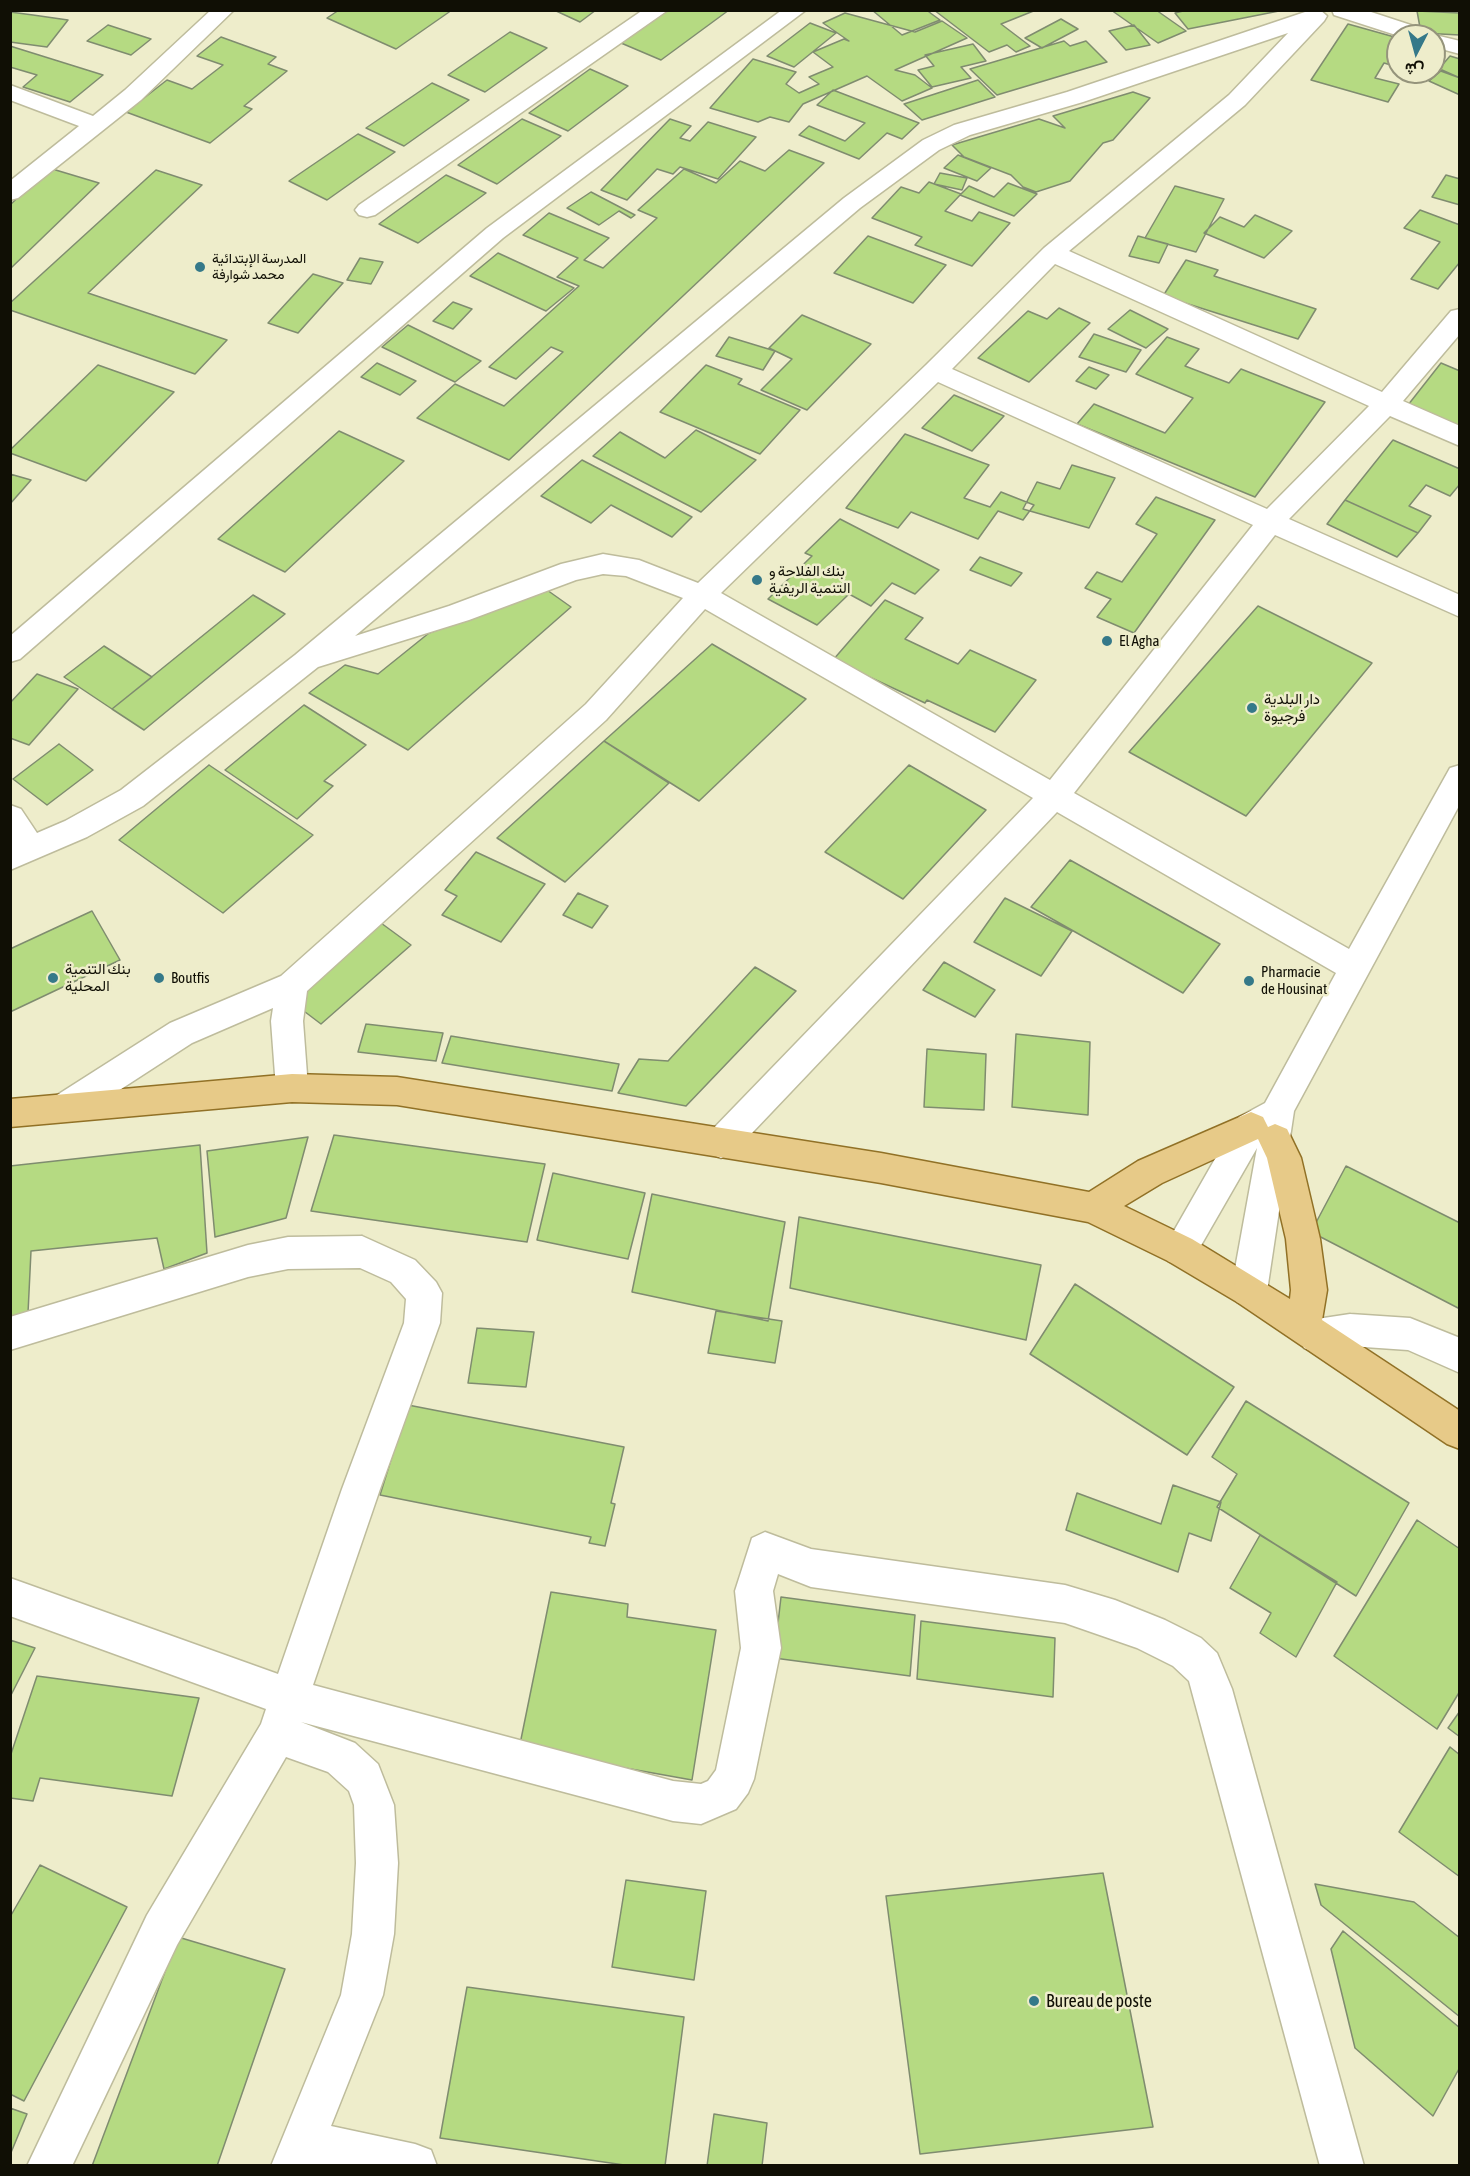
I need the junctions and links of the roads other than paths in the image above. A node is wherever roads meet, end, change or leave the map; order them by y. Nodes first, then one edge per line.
1 (224, 10) edge
2 (658, 10) edge
3 (1342, 10) edge
4 (798, 12) edge
5 (1322, 13) edge
6 (1386, 24) edge
7 (10, 92) edge
8 (96, 125) junction
9 (10, 193) edge
10 (367, 210) dead end
11 (1052, 253) junction
12 (1460, 316) edge
13 (935, 371) junction
14 (1385, 405) junction
15 (1460, 437) edge
16 (1270, 523) junction
17 (702, 595) junction
18 (1460, 607) edge
19 (10, 652) edge
20 (306, 662) junction
21 (1460, 776) edge
22 (1055, 795) junction
23 (10, 817) edge
24 (21, 853) edge
25 (1355, 968) junction
26 (291, 985) junction
27 (292, 1088) junction
28 (66, 1107) junction
29 (10, 1113) edge
30 (1268, 1125) junction
31 (721, 1143) junction
32 (1094, 1208) junction
33 (1180, 1250) junction
34 (1249, 1291) junction
35 (1310, 1332) junction
36 (10, 1334) edge
37 (1460, 1356) edge
38 (1460, 1432) edge
39 (10, 1597) edge
40 (284, 1717) junction
41 (298, 2154) edge
42 (49, 2166) edge
43 (415, 2166) edge
44 (1342, 2166) edge

1 - 8 street
2 - 10 street
3 - 6 street
4 - 19 street
5 - 11 street
5 - 20 street
7 - 8 street
8 - 9 street
11 - 13 street
11 - 14 street
12 - 14 street
13 - 16 street
13 - 17 street
14 - 15 street
14 - 16 street
16 - 18 street
16 - 22 street
17 - 20 street
17 - 22 street
17 - 26 street
20 - 24 street
21 - 25 street
22 - 25 street
22 - 31 street
23 - 24 street
25 - 30 street
26 - 27 street
26 - 28 street
27 - 28 main road
27 - 31 main road
28 - 29 main road
30 - 32 main road
30 - 33 street
30 - 34 street
30 - 35 main road
31 - 32 main road
32 - 33 main road
33 - 34 main road
34 - 35 main road
35 - 37 street
35 - 38 main road
36 - 40 street
39 - 40 street
40 - 41 street
40 - 42 street
40 - 44 street
41 - 43 street

